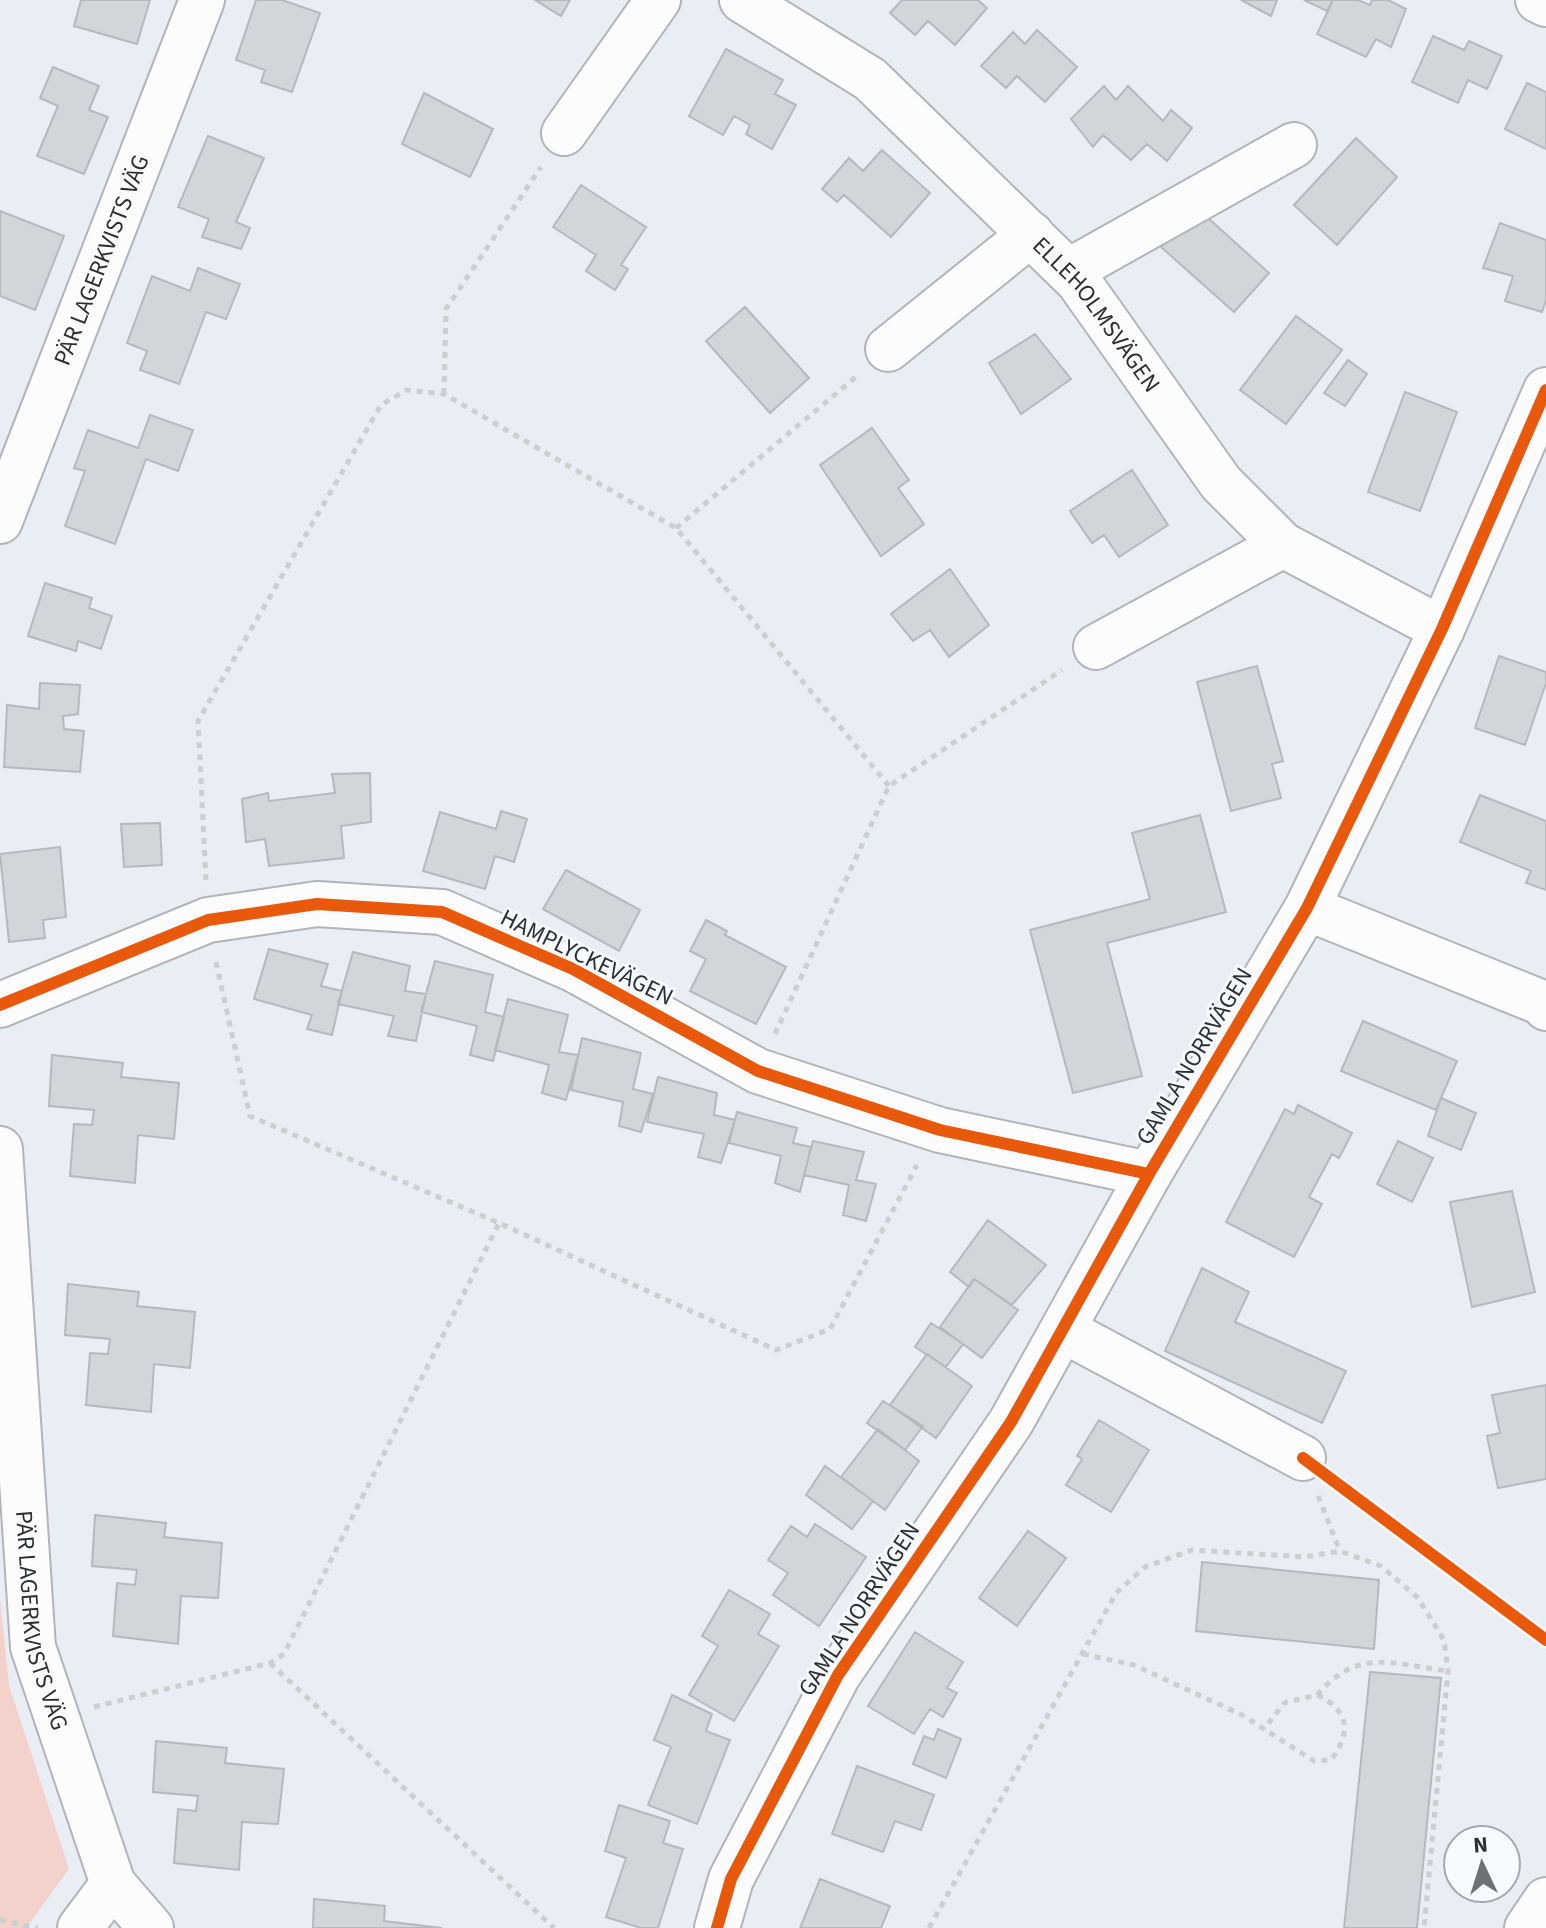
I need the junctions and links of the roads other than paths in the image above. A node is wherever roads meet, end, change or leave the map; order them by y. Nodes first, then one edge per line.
1 (202, 0) edge
2 (658, 0) edge
3 (742, 0) edge
4 (1538, 0) edge
5 (1546, 4) edge
6 (564, 133) road end
7 (1294, 145) dead end
8 (1031, 234) junction
9 (1069, 271) junction
10 (888, 349) road end
11 (1546, 390) edge
12 (0, 521) edge
13 (1283, 545) junction
14 (1442, 629) junction
15 (1096, 647) road end
16 (1307, 908) junction
17 (0, 1005) edge
18 (1546, 1005) edge
19 (0, 1149) edge
20 (1149, 1174) junction
21 (1063, 1330) junction
22 (1303, 1458) road end
23 (113, 1884) junction
24 (1546, 1900) edge
25 (80, 1928) edge
26 (151, 1928) edge
27 (717, 1928) edge
28 (1527, 1928) edge

1 - 12 street, PÄR LAGERKVISTS VÄG
2 - 6 street
3 - 8 street, ELLEHOLMSVÄGEN
4 - 5 street
7 - 9 street
8 - 9 street, ELLEHOLMSVÄGEN
8 - 10 street
9 - 13 street, ELLEHOLMSVÄGEN
11 - 14 street, GAMLA NORRVÄGEN
13 - 14 street, ELLEHOLMSVÄGEN
13 - 15 street
14 - 16 street, GAMLA NORRVÄGEN
16 - 18 street
16 - 20 street, GAMLA NORRVÄGEN
17 - 20 street, HAMPLYCKEVÄGEN
19 - 23 street, PÄR LAGERKVISTS VÄG
20 - 21 street, GAMLA NORRVÄGEN
21 - 22 street
21 - 27 street, GAMLA NORRVÄGEN
23 - 25 street
23 - 26 street
24 - 28 street

